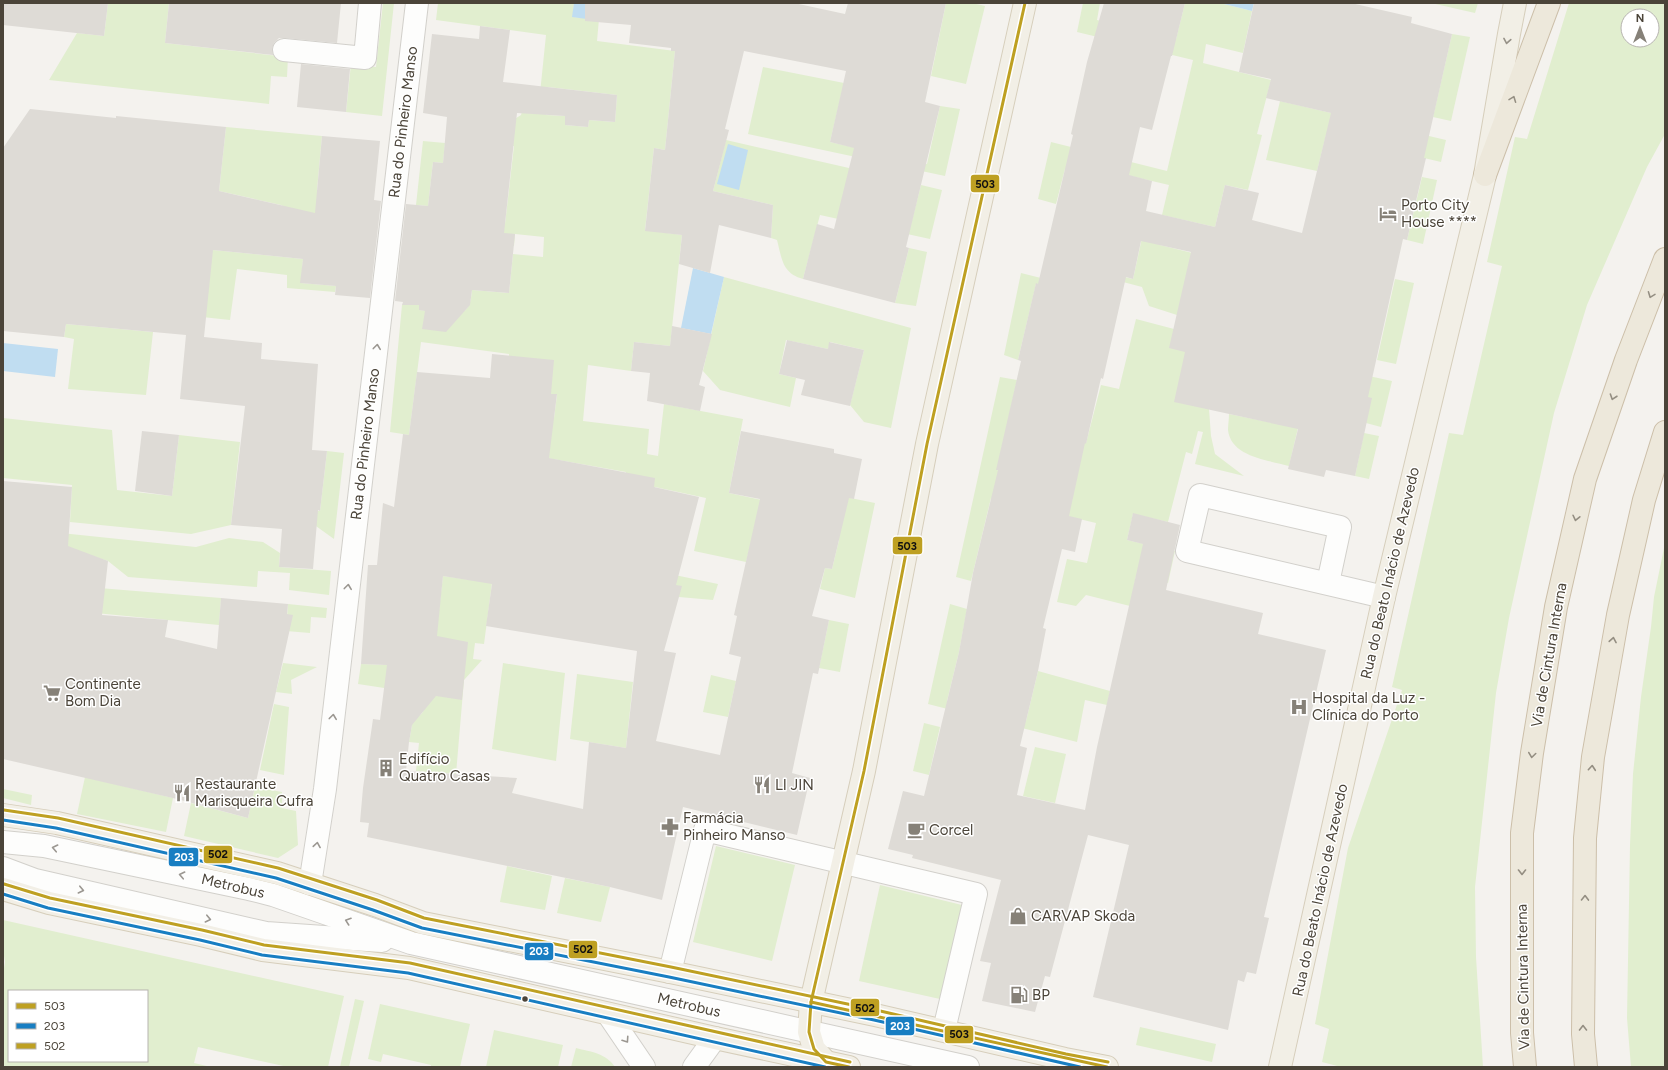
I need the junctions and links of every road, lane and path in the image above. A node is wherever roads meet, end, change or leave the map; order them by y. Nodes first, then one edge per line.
1 (370, 3) edge
2 (417, 3) edge
3 (1025, 3) edge
4 (1515, 3) edge
5 (1549, 3) edge
6 (284, 50) dead end
7 (1485, 175) junction
8 (1665, 259) edge
9 (1665, 432) edge
10 (1328, 583) junction
11 (1384, 597) junction
12 (3, 815) edge
13 (3, 842) edge
14 (843, 862) junction
15 (3, 868) edge
16 (310, 884) junction
17 (3, 889) edge
18 (411, 943) junction
19 (670, 972) junction
20 (811, 1002) junction
21 (608, 1014) junction
22 (944, 1030) junction
23 (810, 1032) junction
24 (715, 1038) junction
25 (826, 1062) junction
26 (644, 1067) edge
27 (694, 1067) edge
28 (849, 1067) edge
29 (968, 1067) edge
30 (1107, 1067) edge
31 (1280, 1067) edge
32 (1525, 1067) edge
33 (1586, 1067) edge

1 - 6 street
16 -> 2 street, Rua do Pinheiro Manso
3 - 14 main road
4 -> 7 main road, Rua do Beato Inácio de Azevedo
7 -> 5 highway
7 - 11 main road, Rua do Beato Inácio de Azevedo
8 -> 32 highway, Via de Cintura Interna
33 -> 9 highway
10 - 10 street
10 - 11 street
11 - 31 main road, Rua do Beato Inácio de Azevedo
12 - 16 main road
18 -> 13 street, Metrobus
14 - 19 street
14 - 20 main road
14 - 22 street
15 -> 18 street, Metrobus
16 - 19 main road
17 - 21 main road
18 - 23 street, Metrobus
19 - 20 main road
20 - 22 main road
20 - 23 main road
21 - 24 main road
21 -> 26 street
22 - 30 main road
23 - 25 main road
23 - 29 street, Metrobus
24 - 25 main road
24 - 27 street
25 - 28 main road

